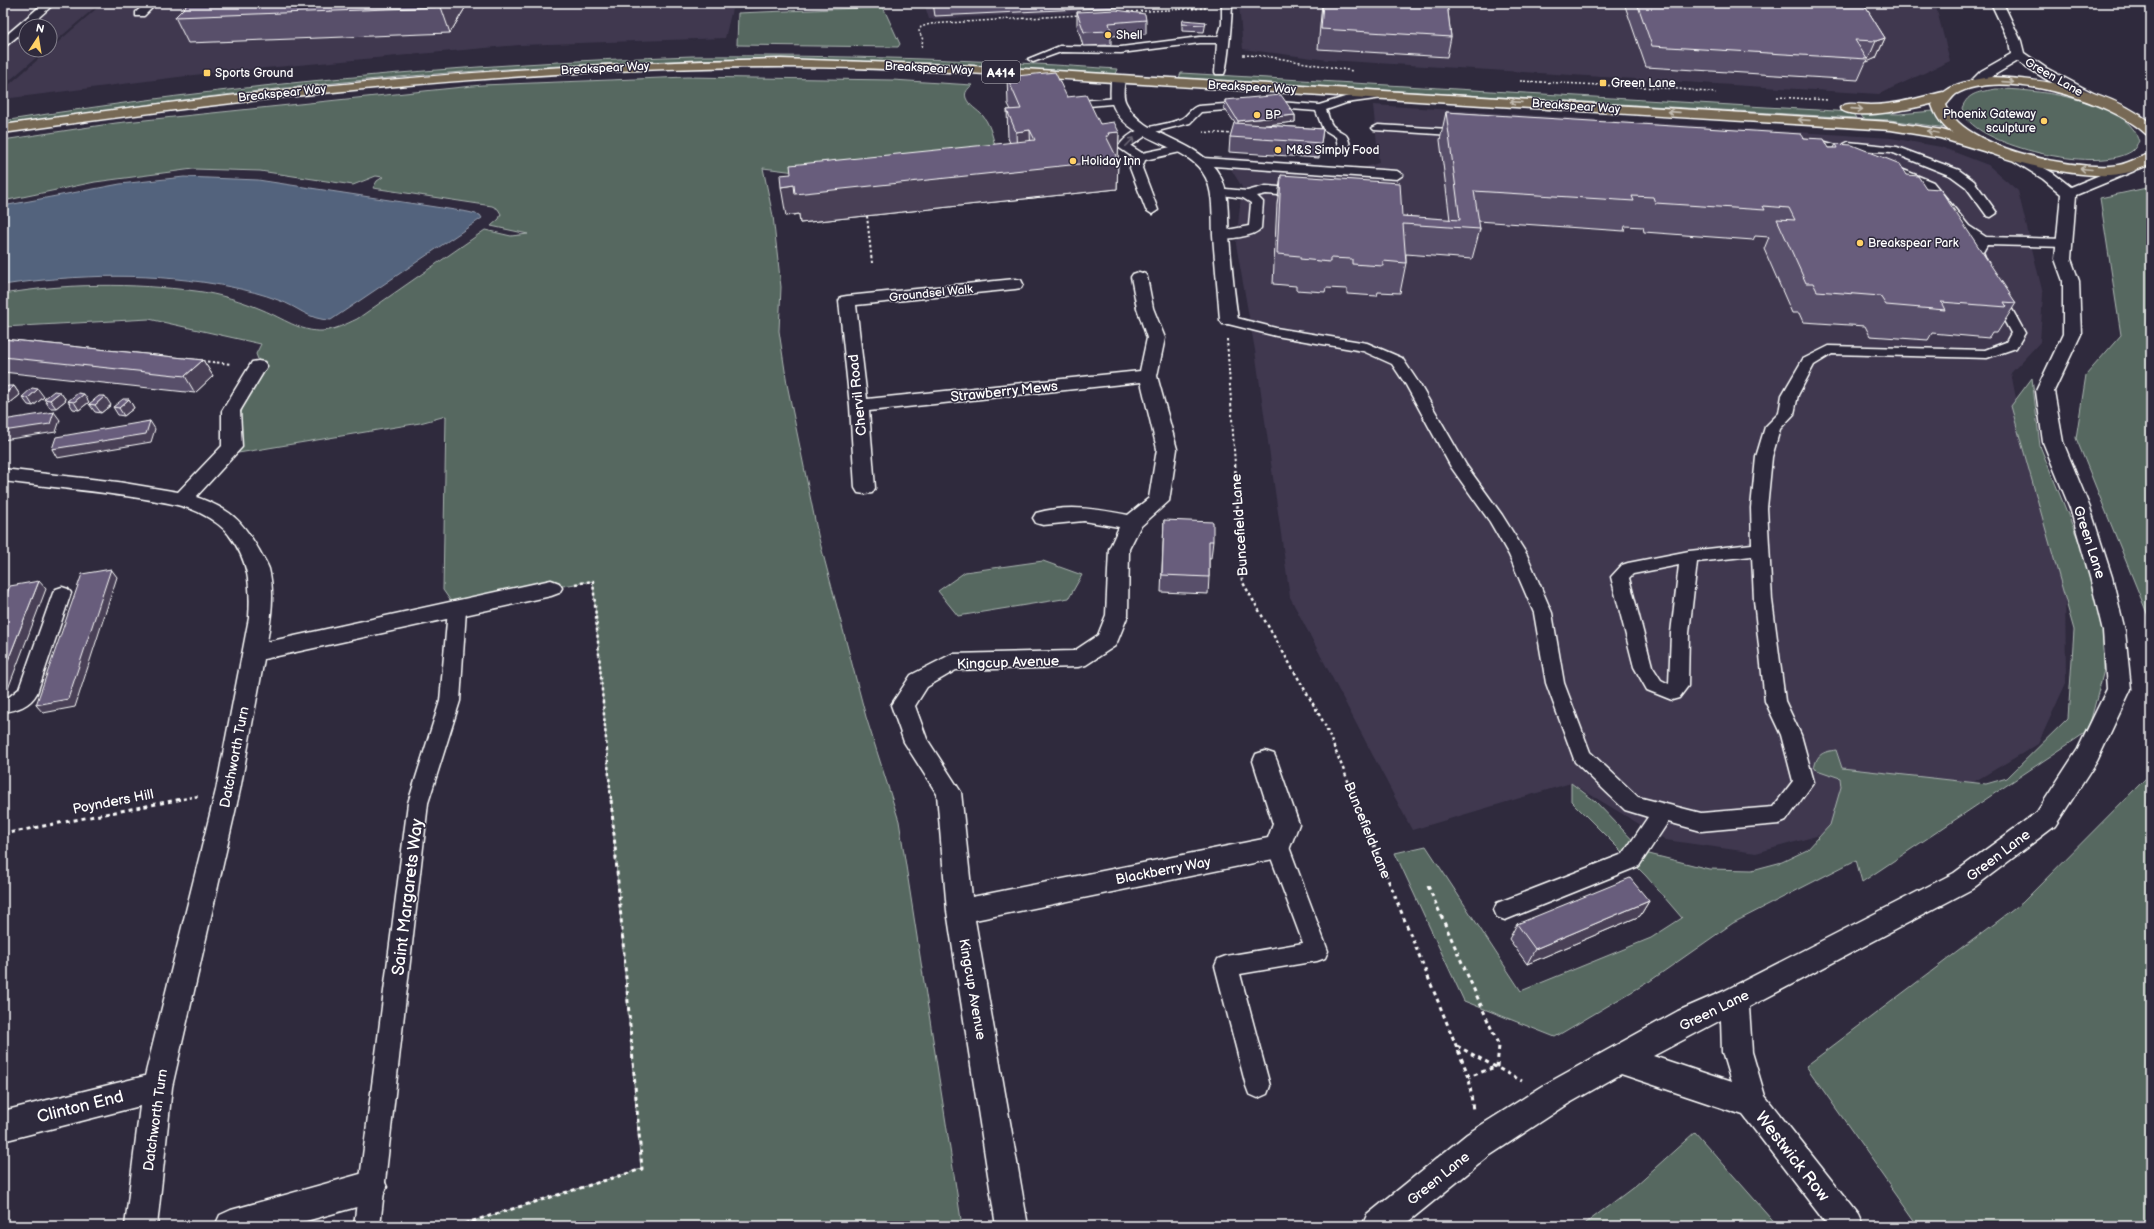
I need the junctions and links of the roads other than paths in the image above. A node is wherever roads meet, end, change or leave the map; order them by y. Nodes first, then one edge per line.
1 (50, 3) edge
2 (152, 3) edge
3 (1227, 3) edge
4 (1996, 3) edge
5 (2137, 3) edge
6 (2151, 4) edge
7 (140, 14) dead end
8 (1223, 40) junction
9 (3, 43) edge
10 (2018, 56) junction
11 (985, 57) dead end
12 (1017, 58) dead end
13 (1033, 59) junction
14 (1086, 62) dead end
15 (446, 65) dead end
16 (1205, 70) dead end
17 (1220, 72) junction
18 (1236, 72) dead end
19 (1118, 78) junction
20 (1976, 83) junction
21 (1387, 94) junction
22 (1943, 96) junction
23 (2090, 97) junction
24 (1118, 101) junction
25 (1836, 104) road end
26 (1067, 105) edge
27 (2111, 105) junction
28 (1320, 108) junction
29 (2151, 115) edge
30 (1378, 128) dead end
31 (3, 129) edge
32 (2151, 131) edge
33 (1152, 133) junction
34 (1482, 134) edge
35 (1344, 146) dead end
36 (1181, 150) junction
37 (1997, 151) junction
38 (1833, 154) junction
39 (1854, 154) junction
40 (1140, 157) junction
41 (2020, 158) junction
42 (2151, 158) edge
43 (1203, 162) junction
44 (1856, 167) edge
45 (2129, 168) junction
46 (1397, 175) dead end
47 (1876, 175) edge
48 (1899, 186) edge
49 (1219, 191) junction
50 (2068, 193) junction
51 (1313, 194) edge
52 (1247, 195) junction
53 (1926, 198) edge
54 (1946, 207) junction
55 (1152, 210) dead end
56 (1991, 213) dead end
57 (1221, 235) junction
58 (1983, 241) junction
59 (2065, 243) junction
60 (1140, 277) dead end
61 (1016, 284) dead end
62 (847, 301) joint
63 (1229, 320) joint
64 (258, 366) road end
65 (1148, 376) junction
66 (859, 406) junction
67 (3, 475) edge
68 (865, 488) dead end
69 (182, 499) junction
70 (1043, 518) dead end
71 (1132, 523) junction
72 (1762, 549) junction
73 (1689, 558) junction
74 (551, 588) road end
75 (62, 593) dead end
76 (457, 610) junction
77 (254, 653) junction
78 (3, 705) edge
79 (1265, 761) dead end
80 (1663, 812) junction
81 (1278, 847) junction
82 (1505, 910) dead end
83 (960, 911) junction
84 (1734, 1000) junction
85 (1621, 1060) junction
86 (1258, 1086) dead end
87 (157, 1087) junction
88 (1753, 1104) junction
89 (3, 1126) edge
90 (371, 1187) junction
91 (141, 1226) edge
92 (231, 1226) edge
93 (367, 1226) edge
94 (1012, 1226) edge
95 (1378, 1226) edge
96 (1848, 1226) edge

1 - 9 lane
2 - 7 lane
3 - 8 lane
4 - 10 street, Green Lane
5 - 6 street
8 - 13 lane
8 - 17 lane
10 - 20 street, Green Lane
10 - 23 street, Green Lane
11 - 15 main road, Breakspear Way / A414
12 - 13 main road, A414
13 - 14 main road, A414
16 - 17 main road, Breakspear Way
17 - 18 main road, Breakspear Way
19 - 21 main road, Breakspear Way / A414
19 - 24 street
19 - 31 main road, Breakspear Way / A414
20 - 22 main road
20 -> 23 main road
21 - 28 lane
37 -> 21 main road, Breakspear Way / A414
25 -> 22 main road
22 - 37 main road
23 - 27 main road
24 - 26 lane
24 - 33 street
27 - 29 main road
27 - 32 main road
28 - 33 lane
28 - 35 lane
30 - 34 lane
33 - 36 street
40 -> 33 lane
36 - 40 lane
36 - 43 street
37 - 41 main road
38 - 39 lane
38 - 39 lane
38 - 44 lane
39 - 54 lane
39 - 56 lane
40 - 55 lane
45 -> 41 main road
41 - 50 street
42 - 45 main road
43 - 46 lane
43 - 49 street
45 - 50 street
47 - 48 lane
49 - 52 lane
49 - 57 street
50 - 59 street, Green Lane
51 - 52 lane
52 - 57 lane
53 - 54 lane
54 - 58 lane
57 - 63 street
58 - 59 lane
58 - 72 lane
59 - 84 street, Green Lane
60 - 65 street, Kingcup Avenue
61 - 62 street, Groundsel Walk
62 - 66 street, Chervil Road
63 - 80 lane
64 - 69 street
65 - 66 street, Strawberry Mews
65 - 71 street, Kingcup Avenue
66 - 68 street, Chervil Road
67 - 69 street, Datchworth Turn
69 - 77 street, Datchworth Turn
70 - 71 street
71 - 83 street, Kingcup Avenue
72 - 73 lane
72 - 80 lane
73 - 73 lane
74 - 76 street
75 - 78 lane
76 - 77 street
76 - 90 lane, Saint Margarets Way
77 - 87 street, Datchworth Turn
79 - 81 street
80 - 82 lane
81 - 83 street, Blackberry Way
81 - 86 lane
83 - 94 street, Kingcup Avenue
84 - 85 street, Green Lane
84 - 88 street, Westwick Row
85 - 88 street, Westwick Row
85 - 95 street, Green Lane
87 - 89 street, Clinton End
87 - 91 street, Datchworth Turn
88 - 96 street, Westwick Row
90 - 92 street
90 - 93 lane, Saint Margarets Way

